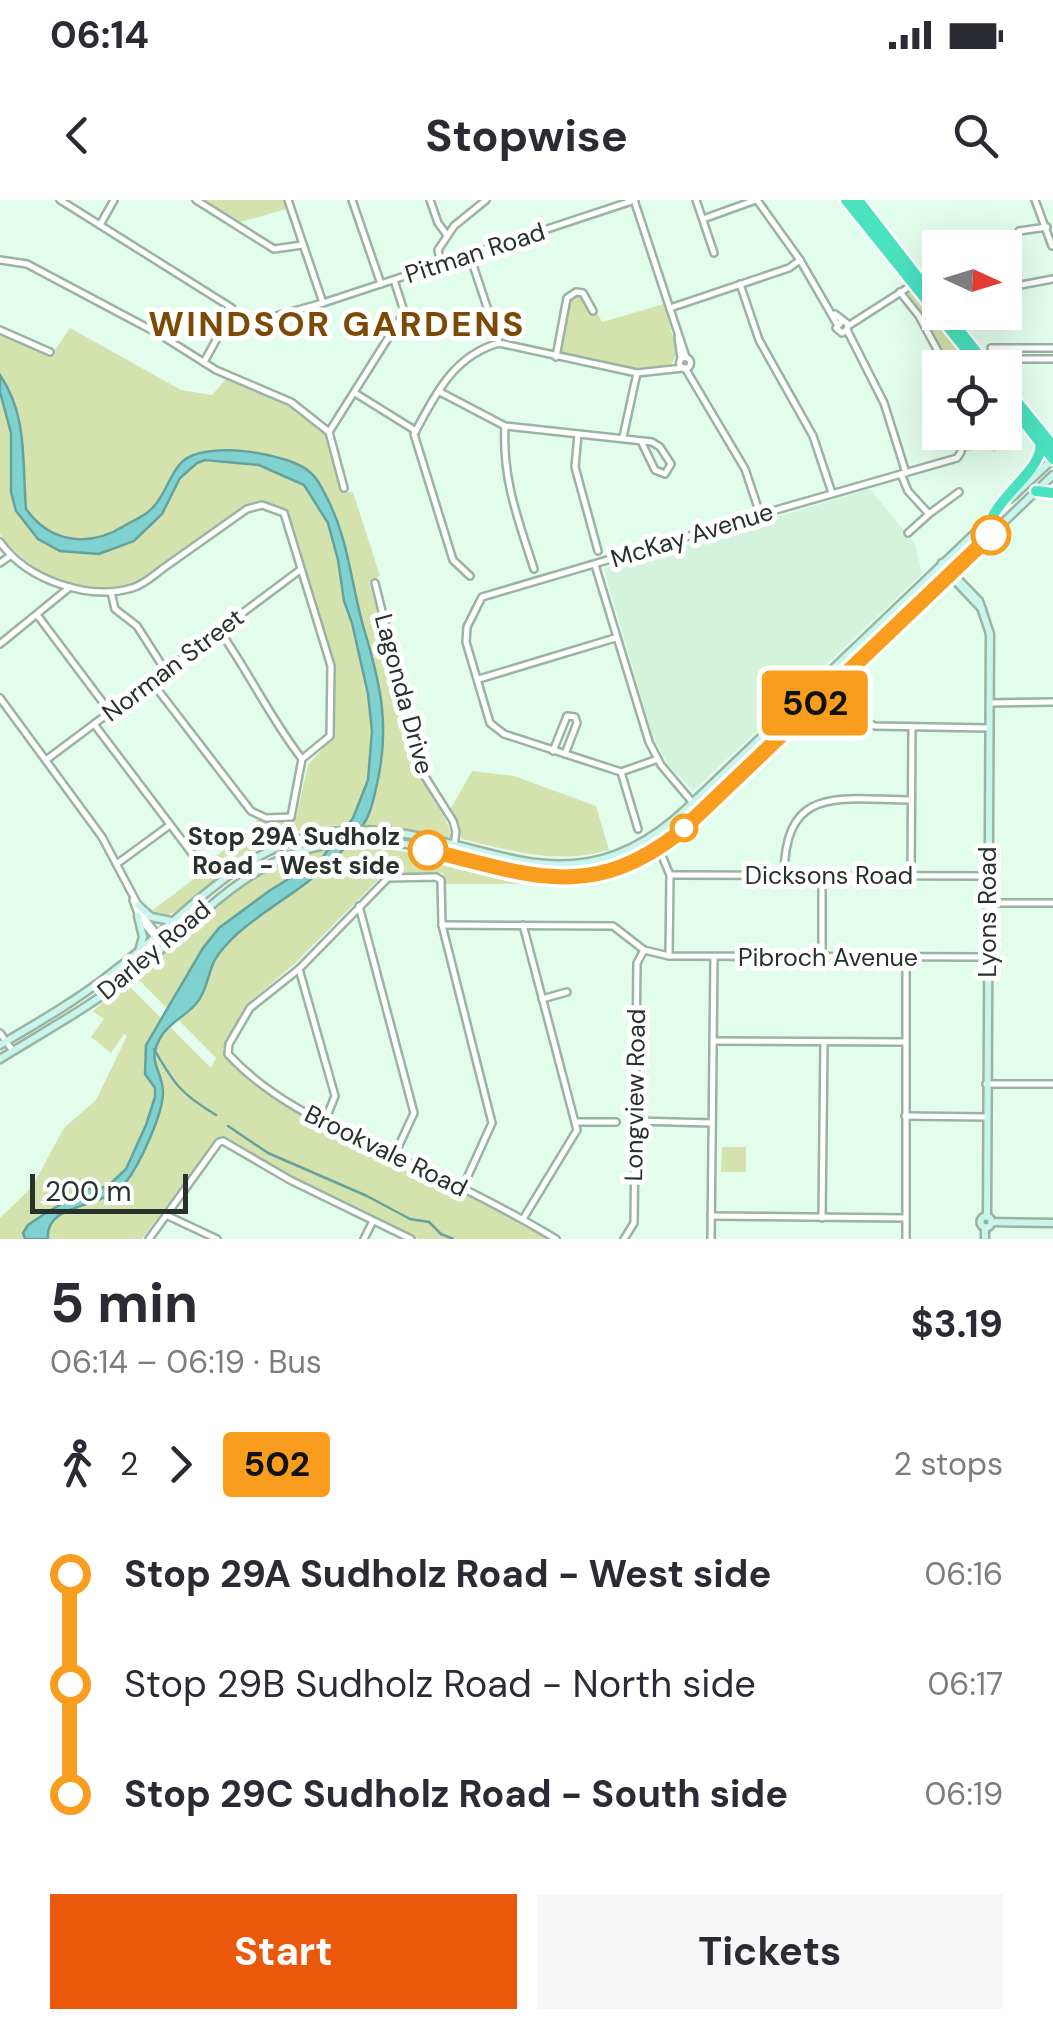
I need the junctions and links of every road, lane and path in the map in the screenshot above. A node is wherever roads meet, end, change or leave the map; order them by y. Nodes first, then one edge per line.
1 (60, 200) edge
2 (114, 200) edge
3 (196, 200) edge
4 (288, 200) edge
5 (352, 200) edge
6 (430, 200) edge
7 (486, 200) edge
8 (634, 200) edge
9 (696, 200) edge
10 (756, 200) edge
11 (846, 200) edge
12 (858, 200) edge
13 (1035, 200) edge
14 (702, 218) junction
15 (100, 225) junction
16 (1047, 227) junction
17 (1022, 232) edge
18 (447, 235) junction
19 (302, 245) junction
20 (1052, 246) edge
21 (714, 253) dead end
22 (470, 256) junction
23 (0, 260) edge
24 (800, 260) junction
25 (441, 265) junction
26 (1053, 279) edge
27 (394, 280) junction
28 (915, 282) junction
29 (381, 284) junction
30 (740, 284) junction
31 (1022, 285) edge
32 (922, 289) edge
33 (900, 292) junction
34 (323, 303) junction
35 (581, 308) dead end
36 (670, 308) junction
37 (238, 324) junction
38 (844, 326) junction
39 (0, 330) edge
40 (499, 343) junction
41 (991, 348) dead end
42 (1053, 348) edge
43 (937, 350) edge
44 (972, 350) edge
45 (50, 352) dead end
46 (556, 356) junction
47 (1053, 360) edge
48 (204, 362) junction
49 (1022, 362) edge
50 (684, 363) junction
51 (637, 373) junction
52 (440, 392) junction
53 (354, 393) junction
54 (1022, 407) edge
55 (1022, 419) edge
56 (1036, 424) junction
57 (505, 426) junction
58 (416, 431) junction
59 (329, 432) junction
60 (578, 434) junction
61 (1053, 435) edge
62 (623, 438) junction
63 (641, 442) junction
64 (1040, 442) junction
65 (1053, 446) edge
66 (961, 450) edge
67 (1053, 459) edge
68 (903, 474) junction
69 (1053, 475) edge
70 (344, 488) dead end
71 (1036, 491) junction
72 (959, 492) dead end
73 (832, 493) junction
74 (1053, 494) edge
75 (759, 510) junction
76 (929, 514) junction
77 (993, 516) junction
78 (908, 533) dead end
79 (0, 542) edge
80 (956, 550) junction
81 (598, 551) dead end
82 (10, 556) junction
83 (966, 559) junction
84 (0, 563) edge
85 (942, 563) junction
86 (595, 565) junction
87 (534, 568) dead end
88 (301, 569) junction
89 (952, 573) junction
90 (470, 576) dead end
91 (374, 583) dead end
92 (940, 584) junction
93 (963, 586) junction
94 (70, 587) junction
95 (111, 592) junction
96 (38, 616) junction
97 (219, 630) junction
98 (615, 638) junction
99 (0, 644) edge
100 (166, 671) junction
101 (478, 679) junction
102 (151, 681) junction
103 (829, 689) junction
104 (0, 698) edge
105 (1053, 702) edge
106 (988, 703) junction
107 (110, 712) junction
108 (786, 714) junction
109 (94, 724) junction
110 (794, 724) junction
111 (912, 728) junction
112 (988, 728) junction
113 (553, 751) junction
114 (565, 754) junction
115 (302, 759) junction
116 (658, 759) junction
117 (46, 760) junction
118 (621, 772) junction
119 (911, 800) junction
120 (694, 803) junction
121 (699, 814) junction
122 (170, 825) junction
123 (638, 829) dead end
124 (654, 837) junction
125 (454, 844) junction
126 (659, 848) junction
127 (452, 856) junction
128 (118, 864) junction
129 (202, 868) dead end
130 (670, 875) junction
131 (784, 875) junction
132 (822, 876) junction
133 (910, 876) junction
134 (988, 876) junction
135 (129, 888) junction
136 (988, 902) junction
137 (1053, 903) edge
138 (138, 905) junction
139 (359, 906) junction
140 (138, 916) junction
141 (172, 921) junction
142 (442, 925) junction
143 (522, 925) junction
144 (157, 936) junction
145 (165, 945) junction
146 (644, 950) junction
147 (139, 952) junction
148 (668, 956) junction
149 (714, 957) junction
150 (822, 957) junction
151 (906, 958) junction
152 (988, 958) junction
153 (298, 969) junction
154 (568, 992) dead end
155 (542, 999) junction
156 (0, 1033) edge
157 (713, 1041) junction
158 (824, 1042) junction
159 (905, 1042) junction
160 (3, 1043) edge
161 (13, 1051) junction
162 (0, 1059) edge
163 (986, 1084) junction
164 (1053, 1084) edge
165 (906, 1116) junction
166 (986, 1117) junction
167 (575, 1122) junction
168 (616, 1122) dead end
169 (635, 1122) junction
170 (712, 1123) junction
171 (324, 1124) junction
172 (394, 1156) junction
173 (462, 1188) junction
174 (166, 1214) junction
175 (711, 1216) junction
176 (822, 1218) junction
177 (906, 1218) junction
178 (523, 1219) junction
179 (373, 1221) junction
180 (988, 1222) junction
181 (1053, 1222) edge
182 (149, 1239) edge
183 (217, 1239) edge
184 (364, 1239) edge
185 (411, 1239) edge
186 (556, 1239) edge
187 (624, 1239) edge
188 (711, 1239) edge
189 (906, 1239) edge
190 (985, 1239) edge

1 - 15 street
2 - 15 street
3 - 19 street
4 - 19 street
5 - 29 street
6 - 18 street
7 - 18 street
8 - 22 street, Pitman Road
8 - 36 street
9 - 14 street
10 - 14 street
10 - 24 street
11 - 28 highway
12 - 28 highway
13 - 16 street
14 - 21 street
15 - 37 street
16 - 17 street
16 - 20 street
18 - 25 street
19 - 34 street
22 - 25 street, Pitman Road
22 - 40 street
23 - 48 street
24 - 30 street
24 - 38 street
25 - 27 street, Pitman Road
26 - 31 street
27 - 29 street, Pitman Road
27 - 53 street
28 - 32 highway
28 - 33 street
28 - 44 highway
29 - 34 street, Pitman Road
30 - 36 street
30 - 73 street
33 - 38 street
33 - 43 street
34 - 37 street, Pitman Road
35 - 46 street
36 - 50 street
37 - 48 street
38 - 68 street
39 - 45 street
40 - 46 street
40 - 52 street
41 - 42 street
46 - 51 street
47 - 49 street
48 - 59 street
50 - 51 street
50 - 75 street
51 - 62 street
52 - 57 street
52 - 58 street
53 - 58 street
53 - 59 street
54 - 56 highway
55 - 64 highway
56 - 61 highway
56 - 65 highway
57 - 60 street
57 - 87 street
58 - 90 street
59 - 70 street
60 - 62 street
60 - 81 street
62 - 63 street
63 - 63 street
64 - 67 highway
64 - 77 highway
66 - 68 street, McKay Avenue
67 - 77 main road, Darley Road
68 - 73 street, McKay Avenue
68 - 76 street
69 - 71 main road, Darley Road
71 - 74 highway
71 - 83 main road, Darley Road
72 - 76 street
73 - 75 street, McKay Avenue
75 - 86 street, McKay Avenue
76 - 78 street
77 - 80 main road, Darley Road
79 - 82 street
80 - 83 main road
80 - 85 main road, Darley Road
82 - 84 street
82 - 94 street
83 - 89 main road, Darley Road
83 - 93 main road
85 - 89 main road, Lyons Road
85 - 108 main road, Darley Road
86 - 98 street
86 - 101 street, McKay Avenue
88 - 95 street
88 - 97 street, Norman Street
88 - 115 street
89 - 92 main road, Darley Road
89 - 93 main road, Lyons Road
91 - 125 street, Lagonda Drive
92 - 93 main road
92 - 103 main road, Darley Road
93 - 106 main road, Lyons Road
94 - 95 street
94 - 96 street
95 - 100 street
96 - 99 street
96 - 107 street
97 - 100 street, Norman Street
97 - 115 street
98 - 101 street
98 - 116 street
100 - 102 street, Norman Street
101 - 113 street
102 - 107 street, Norman Street
102 - 115 street
103 - 110 main road, Darley Road
103 - 111 street
104 - 117 street
105 - 106 street
106 - 112 main road, Lyons Road
107 - 109 street, Norman Street
108 - 110 main road
108 - 120 main road, Darley Road
109 - 117 street, Norman Street
109 - 122 street
110 - 121 main road, Darley Road
111 - 112 street
111 - 119 street
112 - 134 main road, Lyons Road
113 - 114 street
113 - 114 street
114 - 118 street
116 - 118 street
116 - 120 street
117 - 128 street
118 - 123 street
119 - 131 street
119 - 133 street
120 - 121 main road
120 - 124 main road, Darley Road
121 - 126 main road, Darley Road
122 - 128 street
122 - 129 street
124 - 125 main road, Darley Road
124 - 126 street
125 - 127 street, Lagonda Drive
125 - 141 main road, Darley Road
126 - 127 main road, Darley Road
126 - 130 street
127 - 145 main road, Darley Road
128 - 135 street
130 - 131 street, Dicksons Road
130 - 148 street
131 - 132 street, Dicksons Road
132 - 133 street, Dicksons Road
132 - 150 street
133 - 134 street, Dicksons Road
134 - 136 main road, Lyons Road
135 - 138 street
135 - 140 street
136 - 137 street
136 - 152 main road, Lyons Road
138 - 141 main road
138 - 144 street
139 - 142 street
139 - 153 street
139 - 172 street
140 - 144 street
140 - 147 main road
141 - 144 main road, Darley Road
142 - 143 street, Pibroch Avenue
142 - 173 street
143 - 146 street, Pibroch Avenue
143 - 155 street
144 - 145 street
144 - 147 main road, Darley Road
145 - 161 main road, Darley Road
146 - 148 street, Pibroch Avenue
146 - 169 street, Longview Road
147 - 160 main road, Darley Road
148 - 149 street, Pibroch Avenue
149 - 150 street, Pibroch Avenue
149 - 157 street
150 - 151 street, Pibroch Avenue
151 - 152 street, Pibroch Avenue
151 - 159 street
152 - 163 main road, Lyons Road
153 - 171 street
153 - 171 street, Brookvale Road
154 - 155 street
155 - 167 street
156 - 160 street
157 - 158 street
157 - 170 street
158 - 159 street
158 - 176 street
159 - 165 street
160 - 161 street
161 - 162 main road, Darley Road
163 - 164 street
163 - 166 main road, Lyons Road
165 - 166 street
165 - 177 street
166 - 180 main road, Lyons Road
167 - 168 street
167 - 178 street
169 - 170 street
169 - 187 street, Longview Road
170 - 175 street
171 - 172 street, Brookvale Road
172 - 173 street, Brookvale Road
173 - 178 street, Brookvale Road
174 - 179 street
174 - 182 street
174 - 183 street
175 - 176 street
175 - 188 street
176 - 177 street
177 - 189 street
178 - 186 street, Brookvale Road
179 - 184 street
179 - 185 street
180 - 181 main road
180 - 190 main road, Lyons Road

